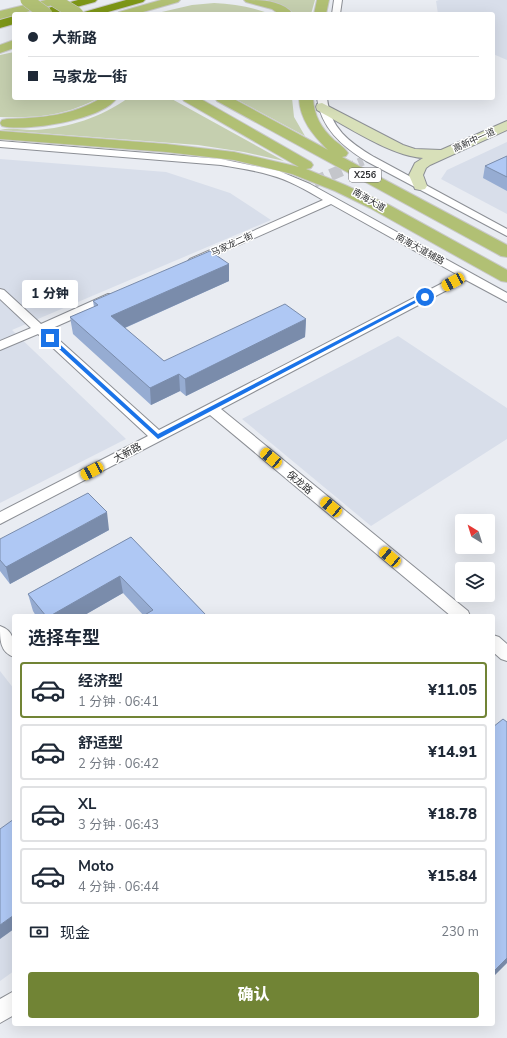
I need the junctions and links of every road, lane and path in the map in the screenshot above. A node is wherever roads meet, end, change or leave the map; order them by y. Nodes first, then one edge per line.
1 (27, 0) edge
2 (54, 0) edge
3 (60, 0) edge
4 (91, 0) edge
5 (174, 0) edge
6 (185, 0) edge
7 (250, 0) edge
8 (323, 0) edge
9 (338, 0) edge
10 (141, 4) edge
11 (43, 12) edge
12 (45, 12) edge
13 (74, 12) edge
14 (99, 12) edge
15 (127, 12) edge
16 (284, 12) edge
17 (320, 12) edge
18 (336, 12) edge
19 (0, 15) edge
20 (12, 21) edge
21 (0, 24) edge
22 (12, 34) edge
23 (0, 37) edge
24 (12, 44) edge
25 (0, 47) edge
26 (107, 100) edge
27 (193, 100) edge
28 (226, 100) edge
29 (306, 100) edge
30 (322, 103) edge
31 (0, 123) edge
32 (507, 125) edge
33 (0, 135) edge
34 (0, 144) edge
35 (441, 154) junction
36 (420, 186) junction
37 (407, 197) junction
38 (332, 200) junction
39 (383, 208) junction
40 (507, 233) edge
41 (507, 252) edge
42 (182, 266) edge
43 (467, 275) junction
44 (507, 277) edge
45 (125, 291) edge
46 (0, 293) edge
47 (507, 298) edge
48 (39, 329) junction
49 (0, 346) edge
50 (212, 409) junction
51 (158, 437) junction
52 (0, 519) edge
53 (460, 614) edge
54 (0, 633) edge
55 (495, 644) edge
56 (12, 648) edge
57 (507, 654) edge
58 (12, 1003) edge
59 (0, 1012) edge

1 - 11 main road, bridge
2 - 13 main road, bridge
3 - 19 main road
4 - 12 highway
5 - 10 main road
6 - 10 main road
7 - 16 main road
8 - 17 main road
9 - 18 street
10 - 14 highway
10 - 15 main road
20 - 21 highway
22 - 23 highway
24 - 25 main road
26 - 31 main road
27 - 39 main road, 南海大道 / X256
28 - 37 main road, 南海大道 / X256
29 - 37 main road
30 - 35 street
30 - 36 street
32 - 35 street, 高新中一道
33 - 39 main road
34 - 38 street, 南海大道辅路
35 - 36 street, 高新中一道
36 - 40 street
37 - 41 main road, 南海大道 / X256
38 - 42 street, 马家龙二街
38 - 43 street, 南海大道辅路
39 - 44 main road, 南海大道 / X256
43 - 47 street, 南海大道辅路
43 - 50 street, 大新路
45 - 48 street
46 - 48 street
48 - 49 street
48 - 51 street
50 - 51 street, 大新路
50 - 53 street, 保龙路
51 - 52 street, 大新路
54 - 56 street
55 - 57 street
58 - 59 street

